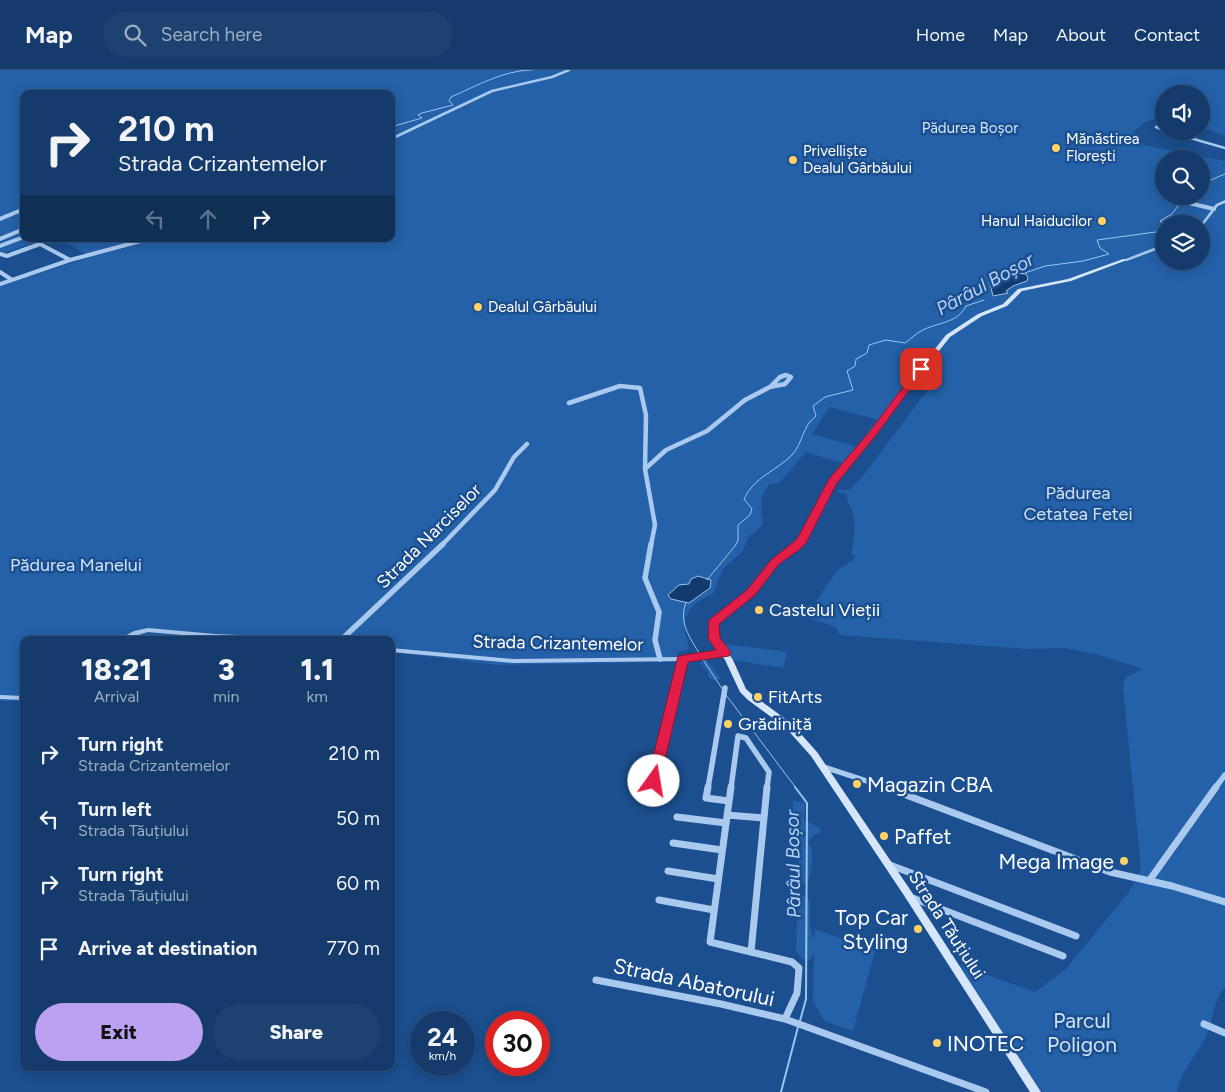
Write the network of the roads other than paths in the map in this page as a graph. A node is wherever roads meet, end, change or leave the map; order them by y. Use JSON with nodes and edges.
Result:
{"nodes":[{"id":1,"x":569,"y":70,"type":"edge"},
{"id":2,"x":395,"y":137,"type":"edge"},
{"id":3,"x":1197,"y":140,"type":"edge"},
{"id":4,"x":1225,"y":148,"type":"edge"},
{"id":5,"x":1225,"y":201,"type":"edge"},
{"id":6,"x":1197,"y":205,"type":"edge"},
{"id":7,"x":1214,"y":209,"type":"junction"},
{"id":8,"x":20,"y":211,"type":"edge"},
{"id":9,"x":1210,"y":215,"type":"edge"},
{"id":10,"x":0,"y":219,"type":"edge"},
{"id":11,"x":20,"y":231,"type":"edge"},
{"id":12,"x":20,"y":238,"type":"edge"},
{"id":13,"x":0,"y":239,"type":"edge"},
{"id":14,"x":137,"y":242,"type":"edge"},
{"id":15,"x":0,"y":246,"type":"edge"},
{"id":16,"x":1155,"y":248,"type":"edge"},
{"id":17,"x":3,"y":256,"type":"edge"},
{"id":18,"x":70,"y":260,"type":"junction"},
{"id":19,"x":1125,"y":260,"type":"joint"},
{"id":20,"x":0,"y":272,"type":"edge"},
{"id":21,"x":12,"y":280,"type":"junction"},
{"id":22,"x":0,"y":284,"type":"edge"},
{"id":23,"x":770,"y":388,"type":"dead end"},
{"id":24,"x":569,"y":403,"type":"dead end"},
{"id":25,"x":527,"y":444,"type":"dead end"},
{"id":26,"x":645,"y":469,"type":"junction"},
{"id":27,"x":130,"y":636,"type":"edge"},
{"id":28,"x":215,"y":636,"type":"edge"},
{"id":29,"x":345,"y":636,"type":"edge"},
{"id":30,"x":395,"y":650,"type":"edge"},
{"id":31,"x":723,"y":655,"type":"junction"},
{"id":32,"x":660,"y":658,"type":"junction"},
{"id":33,"x":683,"y":659,"type":"junction"},
{"id":34,"x":725,"y":688,"type":"dead end"},
{"id":35,"x":0,"y":697,"type":"edge"},
{"id":36,"x":20,"y":698,"type":"edge"},
{"id":37,"x":823,"y":767,"type":"junction"},
{"id":38,"x":1225,"y":775,"type":"edge"},
{"id":39,"x":654,"y":781,"type":"dead end"},
{"id":40,"x":729,"y":802,"type":"junction"},
{"id":41,"x":727,"y":815,"type":"junction"},
{"id":42,"x":678,"y":817,"type":"dead end"},
{"id":43,"x":764,"y":818,"type":"junction"},
{"id":44,"x":726,"y":823,"type":"junction"},
{"id":45,"x":673,"y":843,"type":"dead end"},
{"id":46,"x":722,"y":850,"type":"junction"},
{"id":47,"x":887,"y":864,"type":"junction"},
{"id":48,"x":668,"y":872,"type":"dead end"},
{"id":49,"x":718,"y":879,"type":"junction"},
{"id":50,"x":1148,"y":882,"type":"junction"},
{"id":51,"x":910,"y":897,"type":"junction"},
{"id":52,"x":659,"y":900,"type":"dead end"},
{"id":53,"x":1225,"y":902,"type":"edge"},
{"id":54,"x":714,"y":910,"type":"junction"},
{"id":55,"x":1076,"y":936,"type":"dead end"},
{"id":56,"x":751,"y":952,"type":"junction"},
{"id":57,"x":1063,"y":956,"type":"dead end"},
{"id":58,"x":596,"y":980,"type":"dead end"},
{"id":59,"x":789,"y":1021,"type":"junction"},
{"id":60,"x":1204,"y":1024,"type":"dead end"},
{"id":61,"x":1225,"y":1034,"type":"edge"},
{"id":62,"x":986,"y":1092,"type":"edge"},
{"id":63,"x":1036,"y":1092,"type":"edge"}],
"edges":[{"from":1,"to":2,"type":"street"},
{"from":3,"to":4,"type":"street"},
{"from":5,"to":7,"type":"street"},
{"from":6,"to":7,"type":"street"},
{"from":7,"to":9,"type":"street"},
{"from":8,"to":10,"type":"street"},
{"from":11,"to":13,"type":"street"},
{"from":12,"to":15,"type":"street"},
{"from":14,"to":18,"type":"street"},
{"from":16,"to":19,"type":"street","name":"Strada Tăuțiului"},
{"from":17,"to":18,"type":"street"},
{"from":18,"to":21,"type":"street"},
{"from":19,"to":31,"type":"main road","name":"Strada Tăuțiului"},
{"from":20,"to":21,"type":"street"},
{"from":21,"to":22,"type":"street"},
{"from":23,"to":26,"type":"street"},
{"from":24,"to":26,"type":"street"},
{"from":25,"to":29,"type":"street","name":"Strada Narciselor"},
{"from":26,"to":32,"type":"street"},
{"from":27,"to":28,"type":"street"},
{"from":30,"to":32,"type":"street","name":"Strada Crizantemelor"},
{"from":31,"to":33,"type":"street","name":"Strada Crizantemelor"},
{"from":31,"to":37,"type":"main road","name":"Strada Tăuțiului"},
{"from":32,"to":33,"type":"street","name":"Strada Crizantemelor"},
{"from":33,"to":39,"type":"street"},
{"from":34,"to":40,"type":"street"},
{"from":35,"to":36,"type":"street"},
{"from":37,"to":47,"type":"main road","name":"Strada Tăuțiului"},
{"from":37,"to":50,"type":"street"},
{"from":38,"to":50,"type":"street"},
{"from":40,"to":41,"type":"street","name":"Strada Abatorului"},
{"from":40,"to":43,"type":"street","name":"Strada Abatorului"},
{"from":41,"to":43,"type":"street"},
{"from":41,"to":44,"type":"street","name":"Strada Abatorului"},
{"from":42,"to":44,"type":"street"},
{"from":43,"to":56,"type":"street","name":"Strada Abatorului"},
{"from":44,"to":46,"type":"street","name":"Strada Abatorului"},
{"from":45,"to":46,"type":"street"},
{"from":46,"to":49,"type":"street","name":"Strada Abatorului"},
{"from":47,"to":51,"type":"main road","name":"Strada Tăuțiului"},
{"from":47,"to":55,"type":"street"},
{"from":48,"to":49,"type":"street"},
{"from":49,"to":54,"type":"street","name":"Strada Abatorului"},
{"from":50,"to":53,"type":"street"},
{"from":51,"to":57,"type":"street"},
{"from":51,"to":63,"type":"main road","name":"Strada Tăuțiului"},
{"from":52,"to":54,"type":"street"},
{"from":54,"to":56,"type":"street","name":"Strada Abatorului"},
{"from":56,"to":59,"type":"street","name":"Strada Abatorului"},
{"from":58,"to":59,"type":"street","name":"Strada Abatorului"},
{"from":59,"to":62,"type":"street","name":"Strada Abatorului"},
{"from":60,"to":61,"type":"street"}]}
